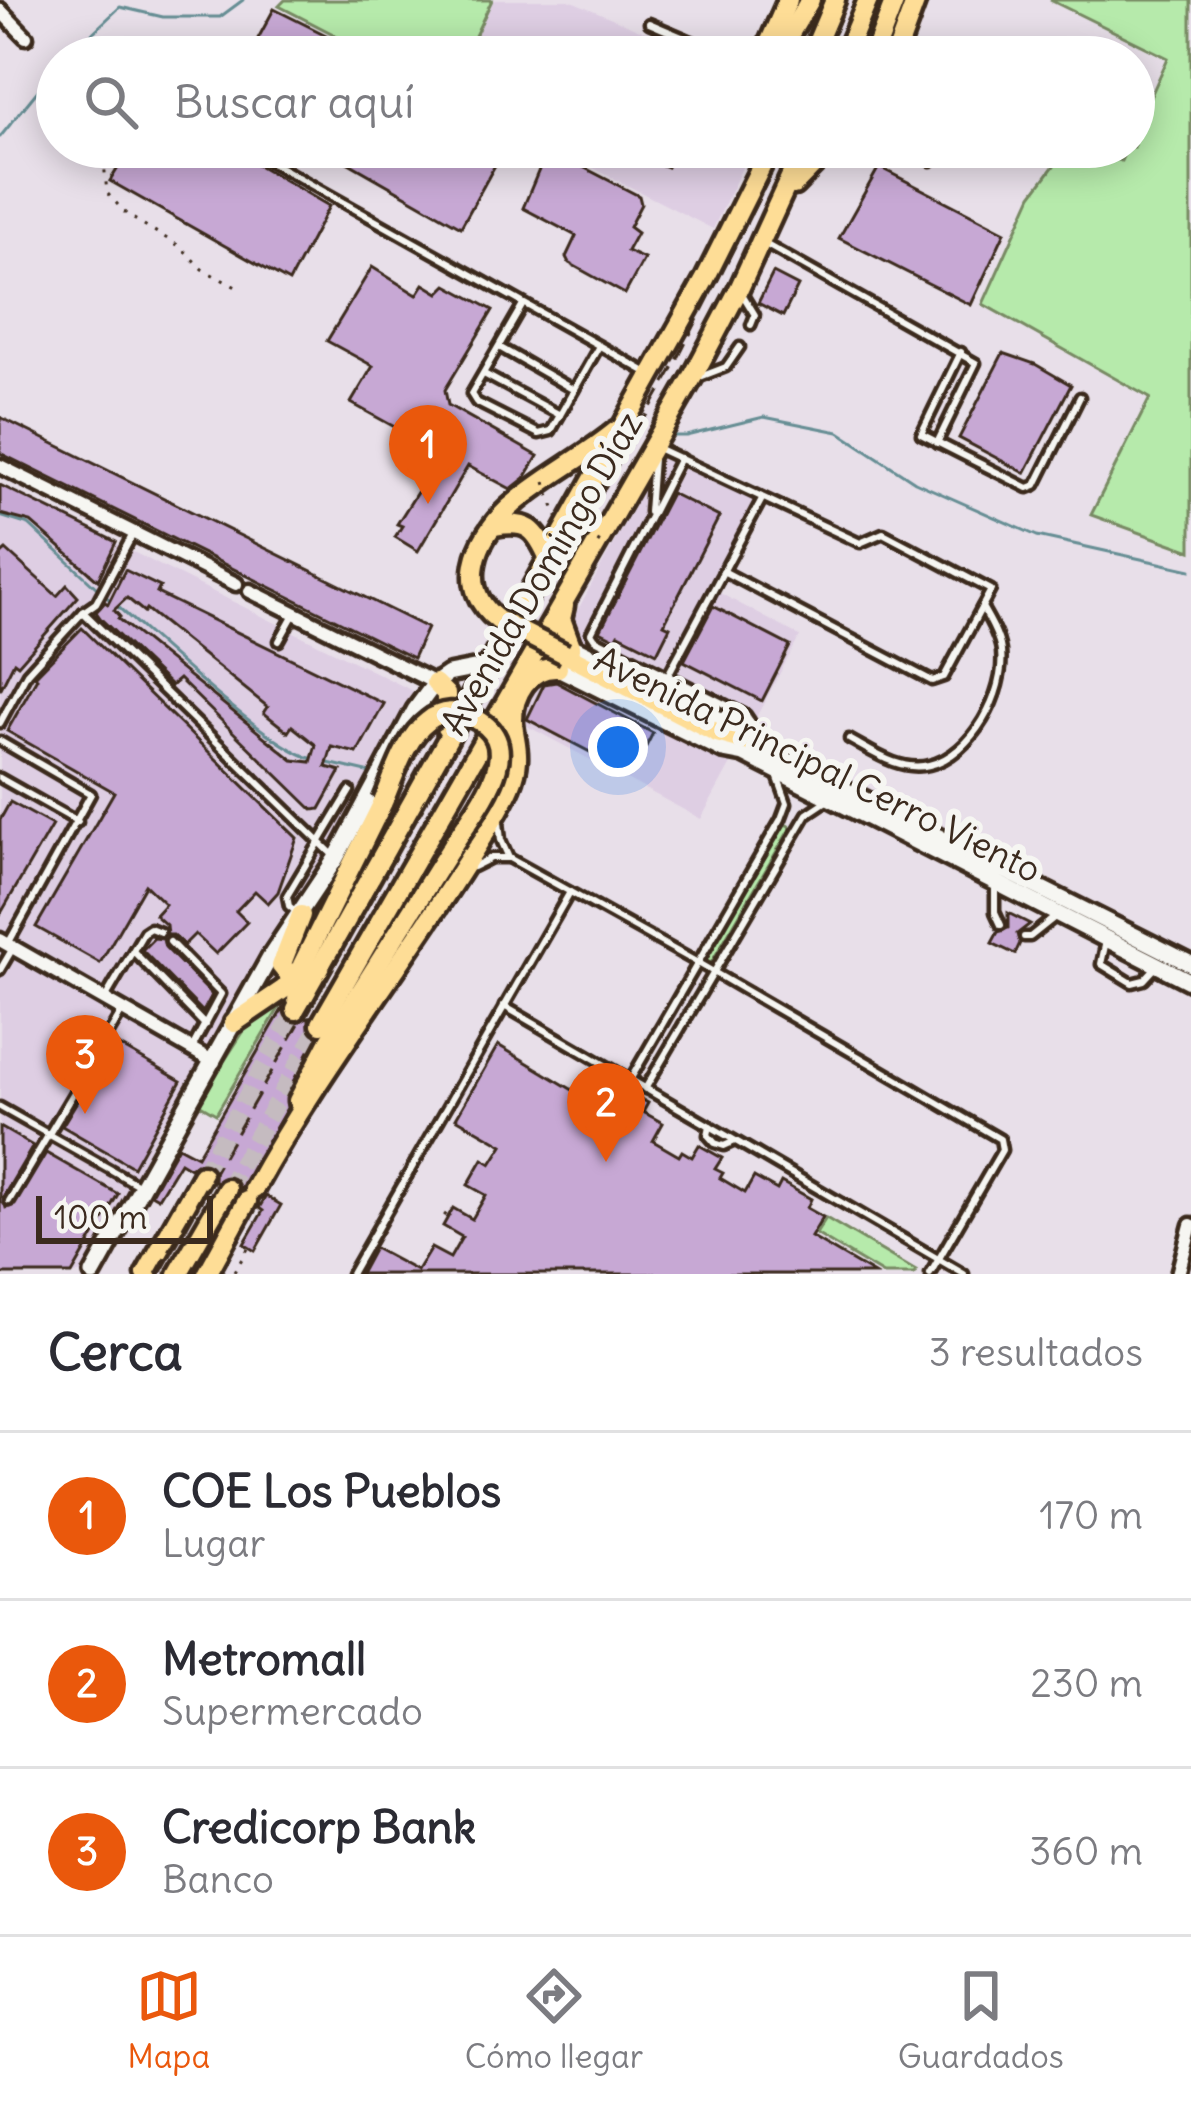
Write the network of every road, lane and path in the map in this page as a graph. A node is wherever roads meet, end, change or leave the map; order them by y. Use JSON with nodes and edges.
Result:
{"nodes":[{"id":1,"x":835,"y":0,"type":"edge"},
{"id":2,"x":868,"y":0,"type":"edge"},
{"id":3,"x":895,"y":0,"type":"edge"},
{"id":4,"x":916,"y":0,"type":"edge"},
{"id":5,"x":800,"y":5,"type":"edge"},
{"id":6,"x":0,"y":10,"type":"edge"},
{"id":7,"x":650,"y":23,"type":"dead end"},
{"id":8,"x":680,"y":36,"type":"edge"},
{"id":9,"x":778,"y":36,"type":"edge"},
{"id":10,"x":786,"y":36,"type":"edge"},
{"id":11,"x":820,"y":36,"type":"edge"},
{"id":12,"x":853,"y":36,"type":"edge"},
{"id":13,"x":881,"y":36,"type":"edge"},
{"id":14,"x":903,"y":36,"type":"edge"},
{"id":15,"x":26,"y":37,"type":"dead end"},
{"id":16,"x":105,"y":168,"type":"edge"},
{"id":17,"x":281,"y":168,"type":"edge"},
{"id":18,"x":754,"y":168,"type":"edge"},
{"id":19,"x":761,"y":168,"type":"edge"},
{"id":20,"x":795,"y":168,"type":"edge"},
{"id":21,"x":813,"y":168,"type":"edge"},
{"id":22,"x":748,"y":195,"type":"junction"},
{"id":23,"x":778,"y":208,"type":"junction"},
{"id":24,"x":761,"y":242,"type":"junction"},
{"id":25,"x":238,"y":288,"type":"dead end"},
{"id":26,"x":739,"y":289,"type":"junction"},
{"id":27,"x":522,"y":305,"type":"junction"},
{"id":28,"x":751,"y":326,"type":"dead end"},
{"id":29,"x":599,"y":346,"type":"junction"},
{"id":30,"x":498,"y":347,"type":"junction"},
{"id":31,"x":740,"y":347,"type":"dead end"},
{"id":32,"x":961,"y":352,"type":"junction"},
{"id":33,"x":483,"y":374,"type":"junction"},
{"id":34,"x":652,"y":375,"type":"junction"},
{"id":35,"x":691,"y":380,"type":"junction"},
{"id":36,"x":574,"y":390,"type":"junction"},
{"id":37,"x":1080,"y":397,"type":"dead end"},
{"id":38,"x":560,"y":415,"type":"junction"},
{"id":39,"x":624,"y":424,"type":"junction"},
{"id":40,"x":938,"y":443,"type":"junction"},
{"id":41,"x":652,"y":446,"type":"junction"},
{"id":42,"x":680,"y":458,"type":"junction"},
{"id":43,"x":0,"y":466,"type":"edge"},
{"id":44,"x":545,"y":482,"type":"dead end"},
{"id":45,"x":763,"y":497,"type":"junction"},
{"id":46,"x":647,"y":521,"type":"junction"},
{"id":47,"x":495,"y":526,"type":"junction"},
{"id":48,"x":134,"y":532,"type":"junction"},
{"id":49,"x":609,"y":548,"type":"dead end"},
{"id":50,"x":549,"y":559,"type":"junction"},
{"id":51,"x":723,"y":571,"type":"junction"},
{"id":52,"x":236,"y":584,"type":"dead end"},
{"id":53,"x":250,"y":591,"type":"dead end"},
{"id":54,"x":567,"y":595,"type":"junction"},
{"id":55,"x":982,"y":607,"type":"junction"},
{"id":56,"x":82,"y":612,"type":"junction"},
{"id":57,"x":294,"y":614,"type":"junction"},
{"id":58,"x":561,"y":619,"type":"junction"},
{"id":59,"x":279,"y":641,"type":"dead end"},
{"id":60,"x":565,"y":656,"type":"junction"},
{"id":61,"x":489,"y":666,"type":"junction"},
{"id":62,"x":530,"y":675,"type":"junction"},
{"id":63,"x":435,"y":683,"type":"junction"},
{"id":64,"x":663,"y":683,"type":"junction"},
{"id":65,"x":0,"y":723,"type":"edge"},
{"id":66,"x":849,"y":739,"type":"dead end"},
{"id":67,"x":0,"y":741,"type":"edge"},
{"id":68,"x":745,"y":744,"type":"junction"},
{"id":69,"x":435,"y":766,"type":"junction"},
{"id":70,"x":772,"y":770,"type":"junction"},
{"id":71,"x":2,"y":782,"type":"edge"},
{"id":72,"x":350,"y":791,"type":"dead end"},
{"id":73,"x":832,"y":800,"type":"junction"},
{"id":74,"x":502,"y":805,"type":"junction"},
{"id":75,"x":78,"y":822,"type":"junction"},
{"id":76,"x":319,"y":841,"type":"junction"},
{"id":77,"x":336,"y":858,"type":"junction"},
{"id":78,"x":509,"y":858,"type":"junction"},
{"id":79,"x":995,"y":884,"type":"junction"},
{"id":80,"x":453,"y":886,"type":"junction"},
{"id":81,"x":570,"y":890,"type":"junction"},
{"id":82,"x":357,"y":903,"type":"junction"},
{"id":83,"x":301,"y":915,"type":"junction"},
{"id":84,"x":1057,"y":916,"type":"junction"},
{"id":85,"x":1001,"y":925,"type":"dead end"},
{"id":86,"x":160,"y":932,"type":"dead end"},
{"id":87,"x":1024,"y":937,"type":"dead end"},
{"id":88,"x":1106,"y":941,"type":"junction"},
{"id":89,"x":170,"y":942,"type":"dead end"},
{"id":90,"x":7,"y":944,"type":"edge"},
{"id":91,"x":133,"y":951,"type":"junction"},
{"id":92,"x":303,"y":963,"type":"junction"},
{"id":93,"x":698,"y":963,"type":"junction"},
{"id":94,"x":1191,"y":964,"type":"edge"},
{"id":95,"x":1156,"y":966,"type":"junction"},
{"id":96,"x":0,"y":970,"type":"edge"},
{"id":97,"x":714,"y":972,"type":"junction"},
{"id":98,"x":1191,"y":982,"type":"edge"},
{"id":99,"x":104,"y":1000,"type":"junction"},
{"id":100,"x":504,"y":1006,"type":"junction"},
{"id":101,"x":123,"y":1010,"type":"junction"},
{"id":102,"x":234,"y":1023,"type":"junction"},
{"id":103,"x":321,"y":1024,"type":"tunnel mouth"},
{"id":104,"x":205,"y":1025,"type":"junction"},
{"id":105,"x":192,"y":1049,"type":"junction"},
{"id":106,"x":214,"y":1062,"type":"junction"},
{"id":107,"x":630,"y":1079,"type":"junction"},
{"id":108,"x":645,"y":1089,"type":"junction"},
{"id":109,"x":0,"y":1107,"type":"edge"},
{"id":110,"x":288,"y":1135,"type":"junction"},
{"id":111,"x":50,"y":1136,"type":"junction"},
{"id":112,"x":202,"y":1175,"type":"tunnel mouth"},
{"id":113,"x":142,"y":1188,"type":"junction"},
{"id":114,"x":244,"y":1193,"type":"junction"},
{"id":115,"x":9,"y":1201,"type":"dead end"},
{"id":116,"x":1191,"y":1225,"type":"edge"},
{"id":117,"x":249,"y":1247,"type":"dead end"},
{"id":118,"x":939,"y":1260,"type":"junction"},
{"id":119,"x":186,"y":1263,"type":"edge"},
{"id":120,"x":234,"y":1272,"type":"edge"},
{"id":121,"x":93,"y":1274,"type":"edge"},
{"id":122,"x":146,"y":1274,"type":"edge"},
{"id":123,"x":207,"y":1274,"type":"edge"},
{"id":124,"x":351,"y":1274,"type":"edge"},
{"id":125,"x":930,"y":1274,"type":"edge"},
{"id":126,"x":964,"y":1274,"type":"edge"},
{"id":127,"x":1178,"y":1274,"type":"edge"}],
"edges":[{"from":1,"to":11,"type":"main road"},
{"from":2,"to":12,"type":"main road"},
{"from":3,"to":13,"type":"main road"},
{"from":4,"to":14,"type":"main road"},
{"from":5,"to":9,"type":"main road"},
{"from":5,"to":10,"type":"main road"},
{"from":6,"to":15,"type":"street"},
{"from":7,"to":8,"type":"lane"},
{"from":16,"to":25,"type":"path"},
{"from":17,"to":27,"type":"lane"},
{"from":18,"to":22,"type":"main road"},
{"from":19,"to":22,"type":"main road","name":"Avenida Domingo Díaz"},
{"from":20,"to":23,"type":"main road","name":"Avenida Domingo Díaz"},
{"from":21,"to":23,"type":"main road"},
{"from":22,"to":34,"type":"main road","name":"Avenida Domingo Díaz"},
{"from":23,"to":24,"type":"main road","name":"Avenida Domingo Díaz"},
{"from":24,"to":26,"type":"main road","name":"Avenida Domingo Díaz"},
{"from":24,"to":32,"type":"lane"},
{"from":26,"to":28,"type":"lane"},
{"from":26,"to":35,"type":"main road","name":"Avenida Domingo Díaz"},
{"from":27,"to":29,"type":"lane"},
{"from":27,"to":30,"type":"lane"},
{"from":29,"to":34,"type":"lane"},
{"from":29,"to":36,"type":"lane"},
{"from":30,"to":33,"type":"lane"},
{"from":30,"to":36,"type":"lane"},
{"from":31,"to":35,"type":"lane"},
{"from":32,"to":40,"type":"lane"},
{"from":32,"to":40,"type":"lane"},
{"from":33,"to":38,"type":"lane"},
{"from":33,"to":38,"type":"lane"},
{"from":34,"to":39,"type":"main road","name":"Avenida Domingo Díaz"},
{"from":35,"to":41,"type":"main road","name":"Avenida Domingo Díaz"},
{"from":36,"to":38,"type":"lane"},
{"from":37,"to":40,"type":"lane"},
{"from":39,"to":47,"type":"main road"},
{"from":39,"to":50,"type":"main road","name":"Avenida Domingo Díaz"},
{"from":41,"to":42,"type":"lane"},
{"from":41,"to":46,"type":"lane"},
{"from":41,"to":54,"type":"main road","name":"Avenida Domingo Díaz"},
{"from":42,"to":45,"type":"lane"},
{"from":42,"to":46,"type":"lane"},
{"from":43,"to":48,"type":"street"},
{"from":44,"to":49,"type":"path","bridge":true},
{"from":45,"to":51,"type":"lane"},
{"from":45,"to":55,"type":"lane"},
{"from":46,"to":64,"type":"lane"},
{"from":47,"to":50,"type":"main road"},
{"from":47,"to":60,"type":"main road","bridge":true},
{"from":48,"to":52,"type":"street"},
{"from":48,"to":56,"type":"lane"},
{"from":50,"to":61,"type":"main road","name":"Avenida Domingo Díaz"},
{"from":51,"to":55,"type":"lane"},
{"from":51,"to":64,"type":"lane"},
{"from":53,"to":57,"type":"street"},
{"from":54,"to":58,"type":"main road"},
{"from":54,"to":103,"type":"main road","name":"Avenida Domingo Díaz"},
{"from":55,"to":66,"type":"lane"},
{"from":56,"to":65,"type":"lane"},
{"from":56,"to":76,"type":"lane"},
{"from":57,"to":59,"type":"lane"},
{"from":57,"to":63,"type":"street"},
{"from":58,"to":60,"type":"main road"},
{"from":58,"to":62,"type":"main road"},
{"from":60,"to":62,"type":"main road"},
{"from":60,"to":64,"type":"street","name":"Avenida Principal Cerro Viento"},
{"from":60,"to":68,"type":"main road"},
{"from":60,"to":68,"type":"street","name":"Avenida Principal Cerro Viento"},
{"from":61,"to":63,"type":"street"},
{"from":61,"to":69,"type":"main road","name":"Avenida Domingo Díaz"},
{"from":62,"to":74,"type":"main road"},
{"from":63,"to":69,"type":"main road"},
{"from":63,"to":77,"type":"street"},
{"from":64,"to":68,"type":"street","name":"Avenida Principal Cerro Viento"},
{"from":67,"to":75,"type":"lane"},
{"from":68,"to":70,"type":"street","name":"Avenida Principal Cerro Viento"},
{"from":68,"to":94,"type":"street","name":"Avenida Principal Cerro Viento"},
{"from":69,"to":82,"type":"main road","name":"Avenida Domingo Díaz"},
{"from":70,"to":73,"type":"street","name":"Avenida Principal Cerro Viento"},
{"from":70,"to":93,"type":"lane"},
{"from":71,"to":75,"type":"lane"},
{"from":72,"to":76,"type":"lane"},
{"from":73,"to":79,"type":"street","name":"Avenida Principal Cerro Viento"},
{"from":73,"to":97,"type":"lane"},
{"from":74,"to":78,"type":"lane"},
{"from":74,"to":80,"type":"main road"},
{"from":75,"to":90,"type":"lane"},
{"from":76,"to":77,"type":"lane"},
{"from":76,"to":83,"type":"lane"},
{"from":77,"to":83,"type":"street"},
{"from":78,"to":80,"type":"lane"},
{"from":78,"to":81,"type":"lane"},
{"from":79,"to":84,"type":"street","name":"Avenida Principal Cerro Viento"},
{"from":79,"to":85,"type":"lane"},
{"from":80,"to":110,"type":"main road"},
{"from":81,"to":93,"type":"lane"},
{"from":81,"to":100,"type":"lane"},
{"from":82,"to":92,"type":"main road"},
{"from":82,"to":92,"type":"main road","name":"Avenida Domingo Díaz"},
{"from":83,"to":92,"type":"main road"},
{"from":83,"to":102,"type":"street"},
{"from":84,"to":87,"type":"lane"},
{"from":84,"to":88,"type":"street","name":"Avenida Principal Cerro Viento"},
{"from":86,"to":91,"type":"lane"},
{"from":88,"to":95,"type":"street","name":"Avenida Principal Cerro Viento"},
{"from":88,"to":95,"type":"lane"},
{"from":89,"to":104,"type":"lane"},
{"from":90,"to":96,"type":"lane"},
{"from":90,"to":99,"type":"street"},
{"from":91,"to":99,"type":"lane"},
{"from":91,"to":104,"type":"lane"},
{"from":92,"to":102,"type":"main road"},
{"from":92,"to":110,"type":"main road","bridge":true},
{"from":93,"to":97,"type":"lane"},
{"from":93,"to":107,"type":"lane"},
{"from":95,"to":98,"type":"street","name":"Avenida Principal Cerro Viento"},
{"from":97,"to":108,"type":"lane"},
{"from":97,"to":118,"type":"lane"},
{"from":99,"to":101,"type":"street"},
{"from":100,"to":107,"type":"lane"},
{"from":100,"to":124,"type":"lane"},
{"from":101,"to":105,"type":"street"},
{"from":101,"to":111,"type":"lane"},
{"from":102,"to":106,"type":"street"},
{"from":104,"to":105,"type":"lane"},
{"from":105,"to":106,"type":"street"},
{"from":106,"to":113,"type":"street"},
{"from":107,"to":108,"type":"lane"},
{"from":108,"to":118,"type":"lane"},
{"from":109,"to":111,"type":"lane"},
{"from":110,"to":114,"type":"main road"},
{"from":111,"to":113,"type":"lane"},
{"from":111,"to":115,"type":"lane"},
{"from":112,"to":122,"type":"main road"},
{"from":113,"to":121,"type":"street"},
{"from":114,"to":119,"type":"main road"},
{"from":114,"to":123,"type":"main road"},
{"from":116,"to":127,"type":"street"},
{"from":117,"to":120,"type":"path"},
{"from":118,"to":125,"type":"lane"},
{"from":118,"to":126,"type":"lane"}]}
